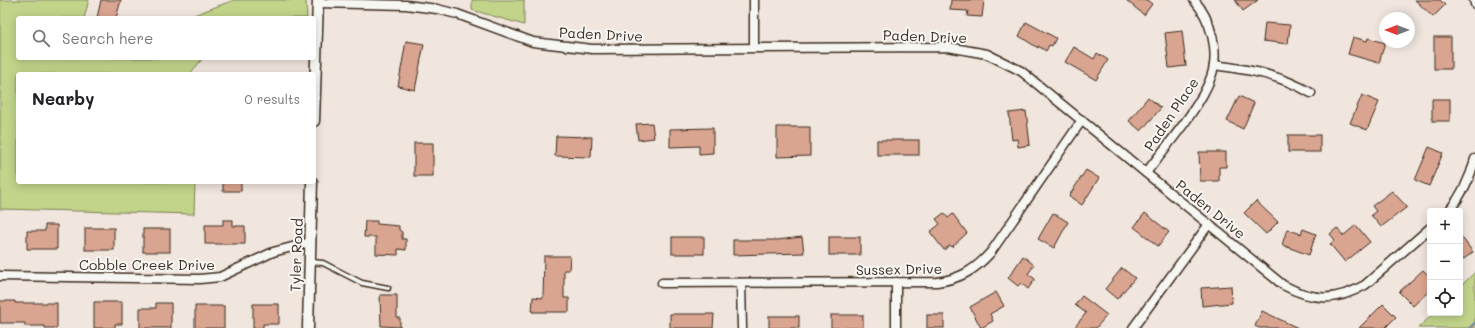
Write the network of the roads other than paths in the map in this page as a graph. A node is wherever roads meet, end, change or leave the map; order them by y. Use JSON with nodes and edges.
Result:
{"nodes":[{"id":1,"x":754,"y":0,"type":"edge"},
{"id":2,"x":1194,"y":0,"type":"edge"},
{"id":3,"x":1474,"y":0,"type":"edge"},
{"id":4,"x":318,"y":2,"type":"edge"},
{"id":5,"x":1475,"y":4,"type":"edge"},
{"id":6,"x":754,"y":47,"type":"junction"},
{"id":7,"x":1214,"y":65,"type":"junction"},
{"id":8,"x":316,"y":72,"type":"edge"},
{"id":9,"x":1311,"y":93,"type":"dead end"},
{"id":10,"x":1082,"y":120,"type":"junction"},
{"id":11,"x":1475,"y":159,"type":"edge"},
{"id":12,"x":1146,"y":173,"type":"junction"},
{"id":13,"x":312,"y":184,"type":"edge"},
{"id":14,"x":1452,"y":208,"type":"edge"},
{"id":15,"x":1209,"y":224,"type":"junction"},
{"id":16,"x":1427,"y":231,"type":"edge"},
{"id":17,"x":311,"y":242,"type":"junction"},
{"id":18,"x":310,"y":262,"type":"junction"},
{"id":19,"x":0,"y":276,"type":"edge"},
{"id":20,"x":896,"y":282,"type":"junction"},
{"id":21,"x":662,"y":283,"type":"dead end"},
{"id":22,"x":741,"y":283,"type":"junction"},
{"id":23,"x":388,"y":288,"type":"dead end"},
{"id":24,"x":308,"y":328,"type":"edge"},
{"id":25,"x":742,"y":328,"type":"edge"},
{"id":26,"x":896,"y":328,"type":"edge"},
{"id":27,"x":1133,"y":328,"type":"edge"}],
"edges":[{"from":1,"to":6,"type":"street"},
{"from":2,"to":7,"type":"street","name":"Paden Place"},
{"from":3,"to":5,"type":"street"},
{"from":4,"to":6,"type":"street","name":"Paden Drive"},
{"from":4,"to":8,"type":"street"},
{"from":6,"to":10,"type":"street","name":"Paden Drive"},
{"from":7,"to":9,"type":"street"},
{"from":7,"to":12,"type":"street","name":"Paden Place"},
{"from":10,"to":12,"type":"street","name":"Paden Drive"},
{"from":10,"to":20,"type":"street","name":"Sussex Drive"},
{"from":11,"to":14,"type":"street"},
{"from":12,"to":15,"type":"street","name":"Paden Drive"},
{"from":13,"to":17,"type":"street","name":"Tyler Road"},
{"from":15,"to":16,"type":"street","name":"Paden Drive"},
{"from":15,"to":27,"type":"street"},
{"from":17,"to":18,"type":"street","name":"Tyler Road"},
{"from":17,"to":19,"type":"street","name":"Cobble Creek Drive"},
{"from":18,"to":23,"type":"lane"},
{"from":18,"to":24,"type":"street","name":"Tyler Road"},
{"from":20,"to":22,"type":"street","name":"Sussex Drive"},
{"from":20,"to":26,"type":"street"},
{"from":21,"to":22,"type":"street","name":"Sussex Drive"},
{"from":22,"to":25,"type":"street"}]}
